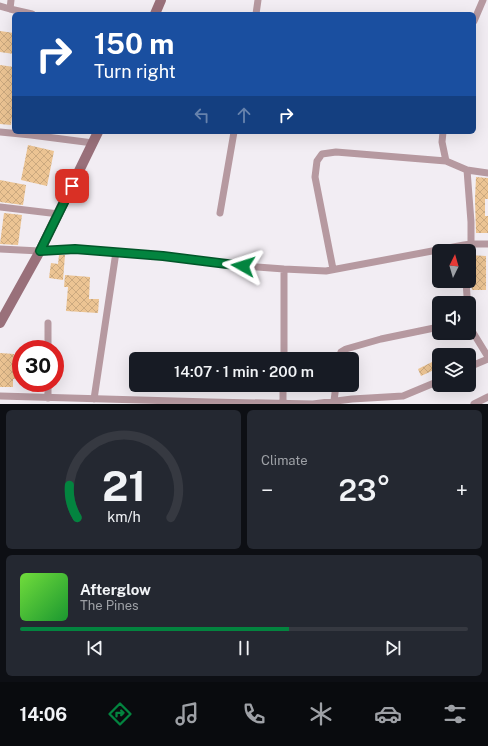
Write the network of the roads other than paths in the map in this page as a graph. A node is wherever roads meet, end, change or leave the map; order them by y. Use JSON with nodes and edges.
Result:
{"nodes":[{"id":1,"x":11,"y":0,"type":"edge"},
{"id":2,"x":161,"y":0,"type":"edge"},
{"id":3,"x":258,"y":0,"type":"edge"},
{"id":4,"x":483,"y":0,"type":"edge"},
{"id":5,"x":0,"y":6,"type":"edge"},
{"id":6,"x":10,"y":9,"type":"junction"},
{"id":7,"x":23,"y":12,"type":"edge"},
{"id":8,"x":156,"y":12,"type":"edge"},
{"id":9,"x":256,"y":12,"type":"edge"},
{"id":10,"x":476,"y":16,"type":"edge"},
{"id":11,"x":0,"y":132,"type":"edge"},
{"id":12,"x":12,"y":132,"type":"edge"},
{"id":13,"x":37,"y":134,"type":"edge"},
{"id":14,"x":97,"y":134,"type":"edge"},
{"id":15,"x":234,"y":134,"type":"edge"},
{"id":16,"x":444,"y":134,"type":"edge"},
{"id":17,"x":93,"y":143,"type":"junction"},
{"id":18,"x":446,"y":161,"type":"junction"},
{"id":19,"x":467,"y":170,"type":"junction"},
{"id":20,"x":488,"y":173,"type":"edge"},
{"id":21,"x":0,"y":206,"type":"edge"},
{"id":22,"x":220,"y":213,"type":"dead end"},
{"id":23,"x":59,"y":214,"type":"junction"},
{"id":24,"x":467,"y":244,"type":"edge"},
{"id":25,"x":488,"y":244,"type":"edge"},
{"id":26,"x":476,"y":246,"type":"edge"},
{"id":27,"x":0,"y":249,"type":"edge"},
{"id":28,"x":40,"y":251,"type":"junction"},
{"id":29,"x":116,"y":252,"type":"junction"},
{"id":30,"x":432,"y":253,"type":"edge"},
{"id":31,"x":284,"y":269,"type":"junction"},
{"id":32,"x":333,"y":269,"type":"junction"},
{"id":33,"x":466,"y":288,"type":"edge"},
{"id":34,"x":467,"y":296,"type":"dead end"},
{"id":35,"x":0,"y":323,"type":"edge"},
{"id":36,"x":48,"y":323,"type":"dead end"},
{"id":37,"x":432,"y":329,"type":"edge"},
{"id":38,"x":476,"y":338,"type":"edge"},
{"id":39,"x":48,"y":340,"type":"edge"},
{"id":40,"x":284,"y":352,"type":"edge"},
{"id":41,"x":341,"y":352,"type":"edge"},
{"id":42,"x":488,"y":358,"type":"edge"},
{"id":43,"x":476,"y":364,"type":"edge"},
{"id":44,"x":432,"y":384,"type":"edge"},
{"id":45,"x":48,"y":392,"type":"edge"},
{"id":46,"x":283,"y":392,"type":"edge"},
{"id":47,"x":335,"y":392,"type":"edge"},
{"id":48,"x":0,"y":396,"type":"edge"},
{"id":49,"x":403,"y":396,"type":"junction"},
{"id":50,"x":488,"y":397,"type":"edge"},
{"id":51,"x":48,"y":398,"type":"junction"},
{"id":52,"x":94,"y":399,"type":"junction"},
{"id":53,"x":334,"y":401,"type":"junction"},
{"id":54,"x":351,"y":402,"type":"edge"},
{"id":55,"x":283,"y":403,"type":"edge"},
{"id":56,"x":403,"y":404,"type":"edge"},
{"id":57,"x":474,"y":404,"type":"edge"}],
"edges":[{"from":1,"to":6,"type":"street"},
{"from":2,"to":8,"type":"street"},
{"from":3,"to":9,"type":"street"},
{"from":4,"to":10,"type":"street"},
{"from":5,"to":6,"type":"street"},
{"from":6,"to":7,"type":"street"},
{"from":11,"to":12,"type":"street"},
{"from":13,"to":17,"type":"street"},
{"from":14,"to":17,"type":"street"},
{"from":15,"to":22,"type":"street"},
{"from":16,"to":18,"type":"street"},
{"from":17,"to":23,"type":"street"},
{"from":18,"to":19,"type":"street"},
{"from":18,"to":32,"type":"street"},
{"from":19,"to":20,"type":"street"},
{"from":19,"to":24,"type":"street"},
{"from":21,"to":23,"type":"street"},
{"from":23,"to":28,"type":"street"},
{"from":25,"to":26,"type":"street"},
{"from":27,"to":28,"type":"street"},
{"from":28,"to":29,"type":"street"},
{"from":28,"to":35,"type":"street"},
{"from":29,"to":31,"type":"street"},
{"from":29,"to":52,"type":"street"},
{"from":30,"to":32,"type":"street"},
{"from":31,"to":32,"type":"street"},
{"from":31,"to":40,"type":"street"},
{"from":33,"to":34,"type":"street"},
{"from":36,"to":39,"type":"street"},
{"from":37,"to":41,"type":"street"},
{"from":38,"to":42,"type":"street"},
{"from":42,"to":43,"type":"street"},
{"from":44,"to":49,"type":"street"},
{"from":45,"to":51,"type":"street"},
{"from":46,"to":55,"type":"street"},
{"from":47,"to":53,"type":"street"},
{"from":48,"to":51,"type":"street"},
{"from":49,"to":54,"type":"street"},
{"from":49,"to":56,"type":"street"},
{"from":50,"to":57,"type":"street"},
{"from":51,"to":52,"type":"street"},
{"from":52,"to":55,"type":"street"},
{"from":53,"to":54,"type":"street"},
{"from":53,"to":55,"type":"street"}]}
